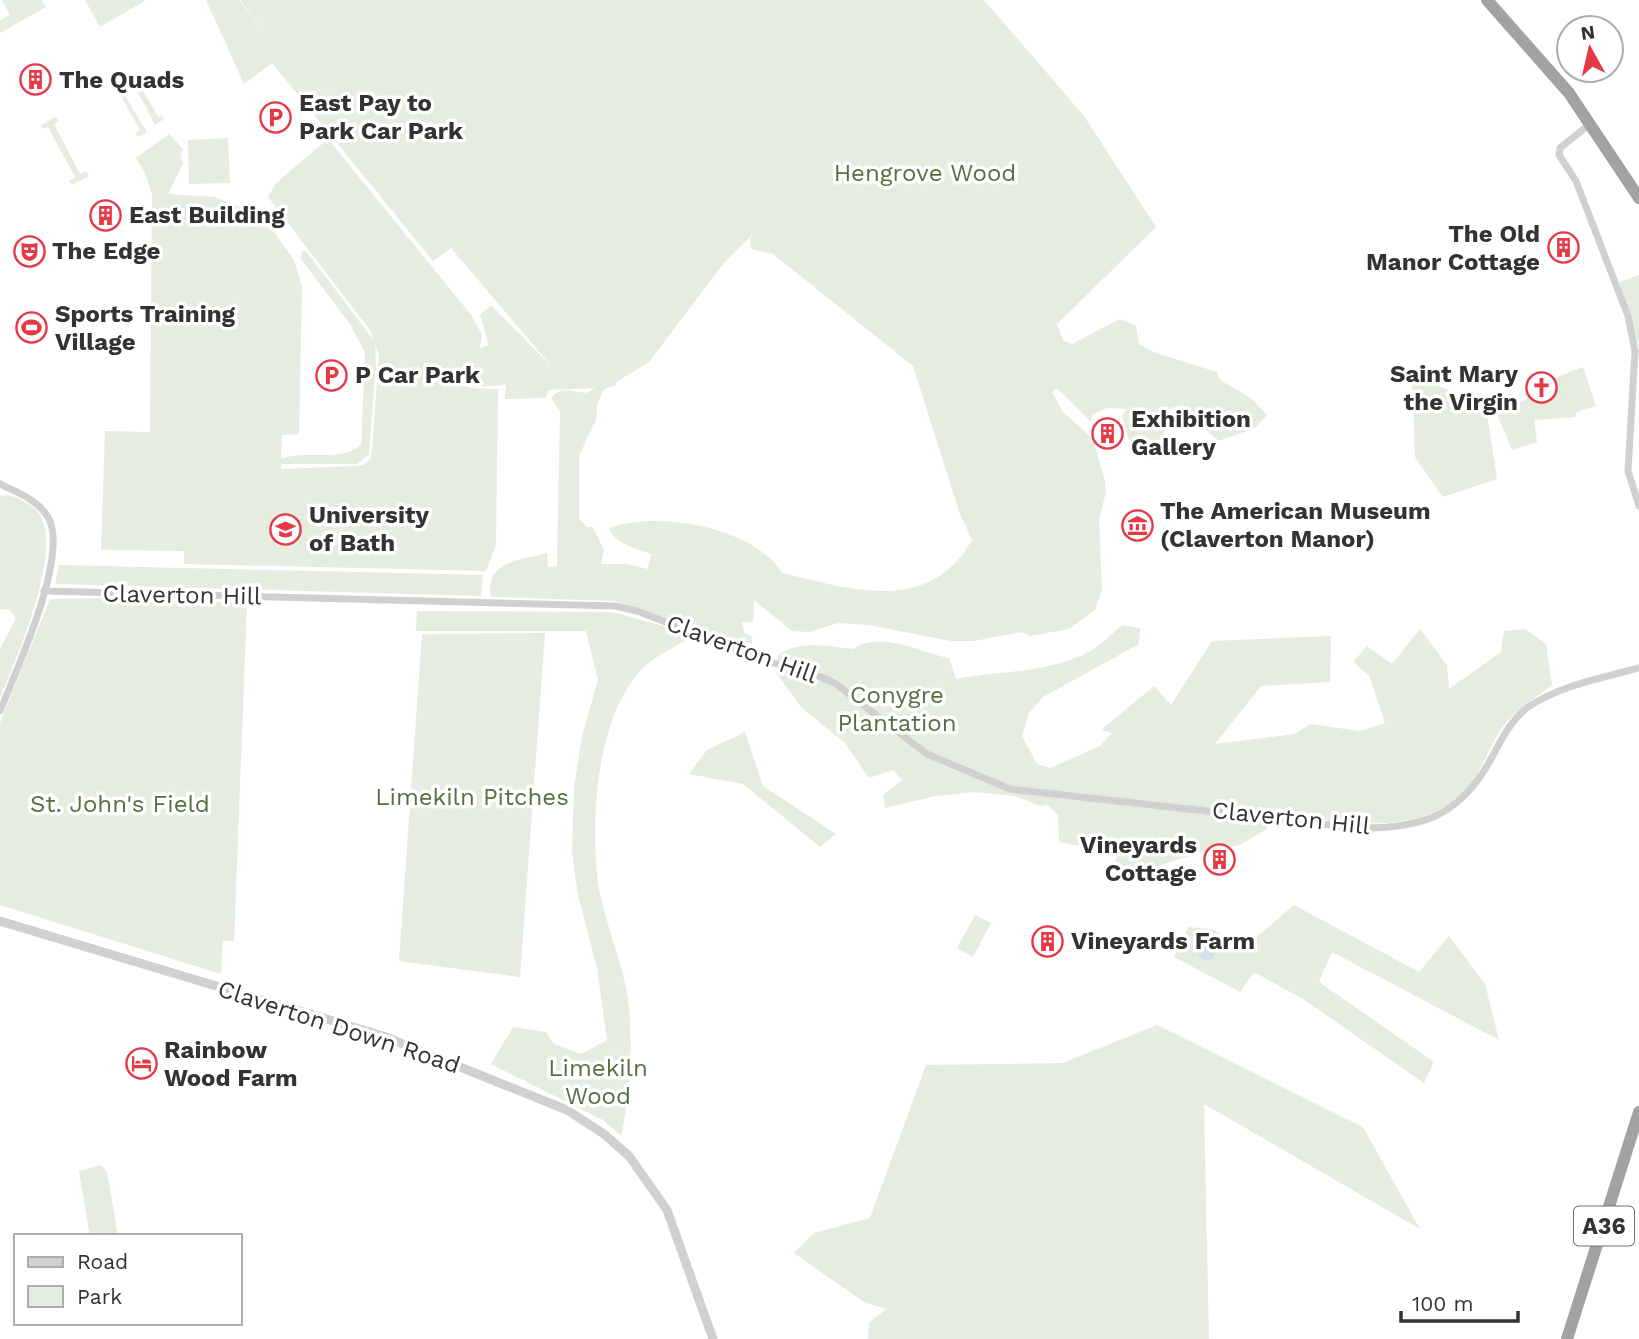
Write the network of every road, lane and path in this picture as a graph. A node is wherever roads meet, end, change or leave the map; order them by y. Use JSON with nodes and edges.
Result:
{"nodes":[{"id":1,"x":1487,"y":0,"type":"edge"},
{"id":2,"x":1591,"y":124,"type":"junction"},
{"id":3,"x":1639,"y":198,"type":"edge"},
{"id":4,"x":0,"y":484,"type":"edge"},
{"id":5,"x":1639,"y":506,"type":"edge"},
{"id":6,"x":44,"y":591,"type":"junction"},
{"id":7,"x":1639,"y":668,"type":"edge"},
{"id":8,"x":0,"y":711,"type":"edge"},
{"id":9,"x":0,"y":921,"type":"edge"},
{"id":10,"x":1639,"y":1112,"type":"edge"},
{"id":11,"x":713,"y":1339,"type":"edge"},
{"id":12,"x":1567,"y":1339,"type":"edge"}],
"edges":[{"from":1,"to":2,"type":"highway"},
{"from":2,"to":3,"type":"highway"},
{"from":2,"to":5,"type":"street"},
{"from":4,"to":6,"type":"street"},
{"from":6,"to":7,"type":"street","name":"Claverton Hill"},
{"from":6,"to":8,"type":"street"},
{"from":9,"to":11,"type":"street","name":"Claverton Down Road"},
{"from":10,"to":12,"type":"highway","number":"A36"}]}
